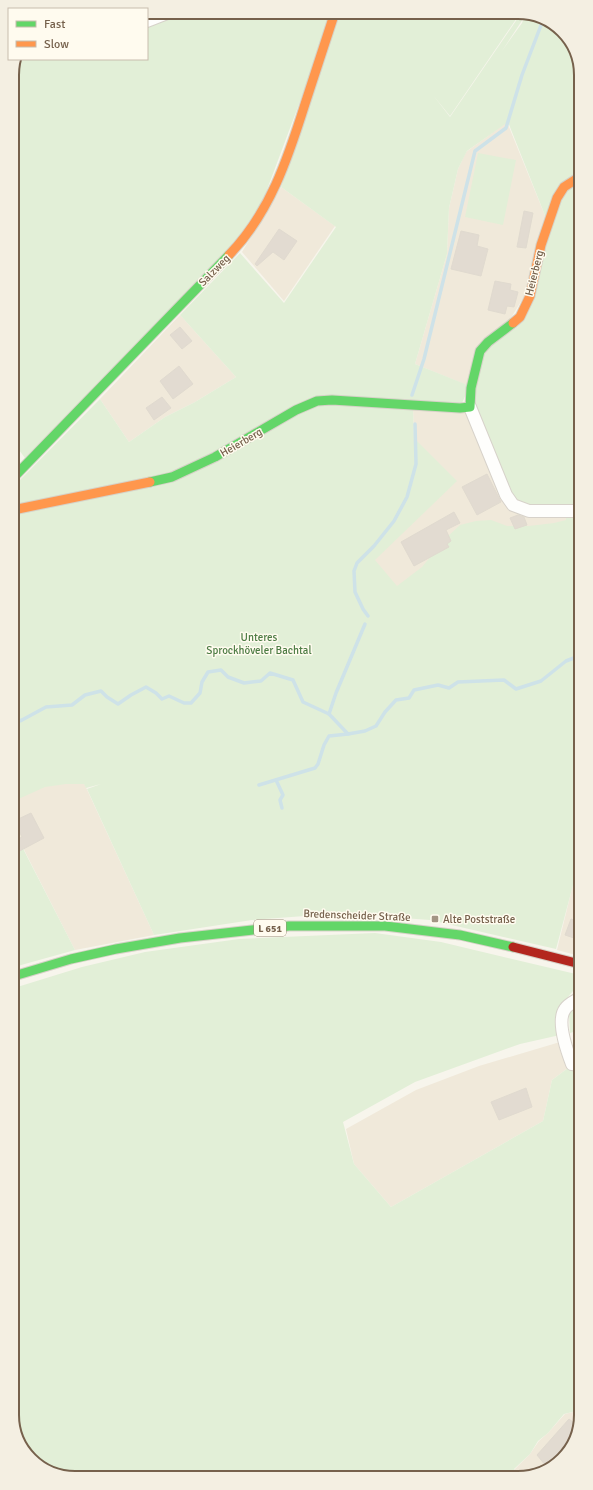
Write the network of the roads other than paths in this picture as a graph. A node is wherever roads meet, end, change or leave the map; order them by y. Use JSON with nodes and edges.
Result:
{"nodes":[{"id":1,"x":333,"y":19,"type":"edge"},
{"id":2,"x":574,"y":181,"type":"edge"},
{"id":3,"x":470,"y":407,"type":"junction"},
{"id":4,"x":19,"y":472,"type":"edge"},
{"id":5,"x":19,"y":509,"type":"edge"},
{"id":6,"x":574,"y":510,"type":"edge"},
{"id":7,"x":574,"y":962,"type":"edge"},
{"id":8,"x":19,"y":974,"type":"edge"},
{"id":9,"x":574,"y":1002,"type":"edge"},
{"id":10,"x":574,"y":1064,"type":"edge"}],
"edges":[{"from":1,"to":4,"type":"street","name":"Salzweg"},
{"from":2,"to":3,"type":"street","name":"Heierberg"},
{"from":3,"to":5,"type":"street","name":"Heierberg"},
{"from":3,"to":6,"type":"street","name":"Heierberg"},
{"from":7,"to":8,"type":"street","name":"Bredenscheider Straße","number":"L 651"},
{"from":9,"to":10,"type":"street"}]}
